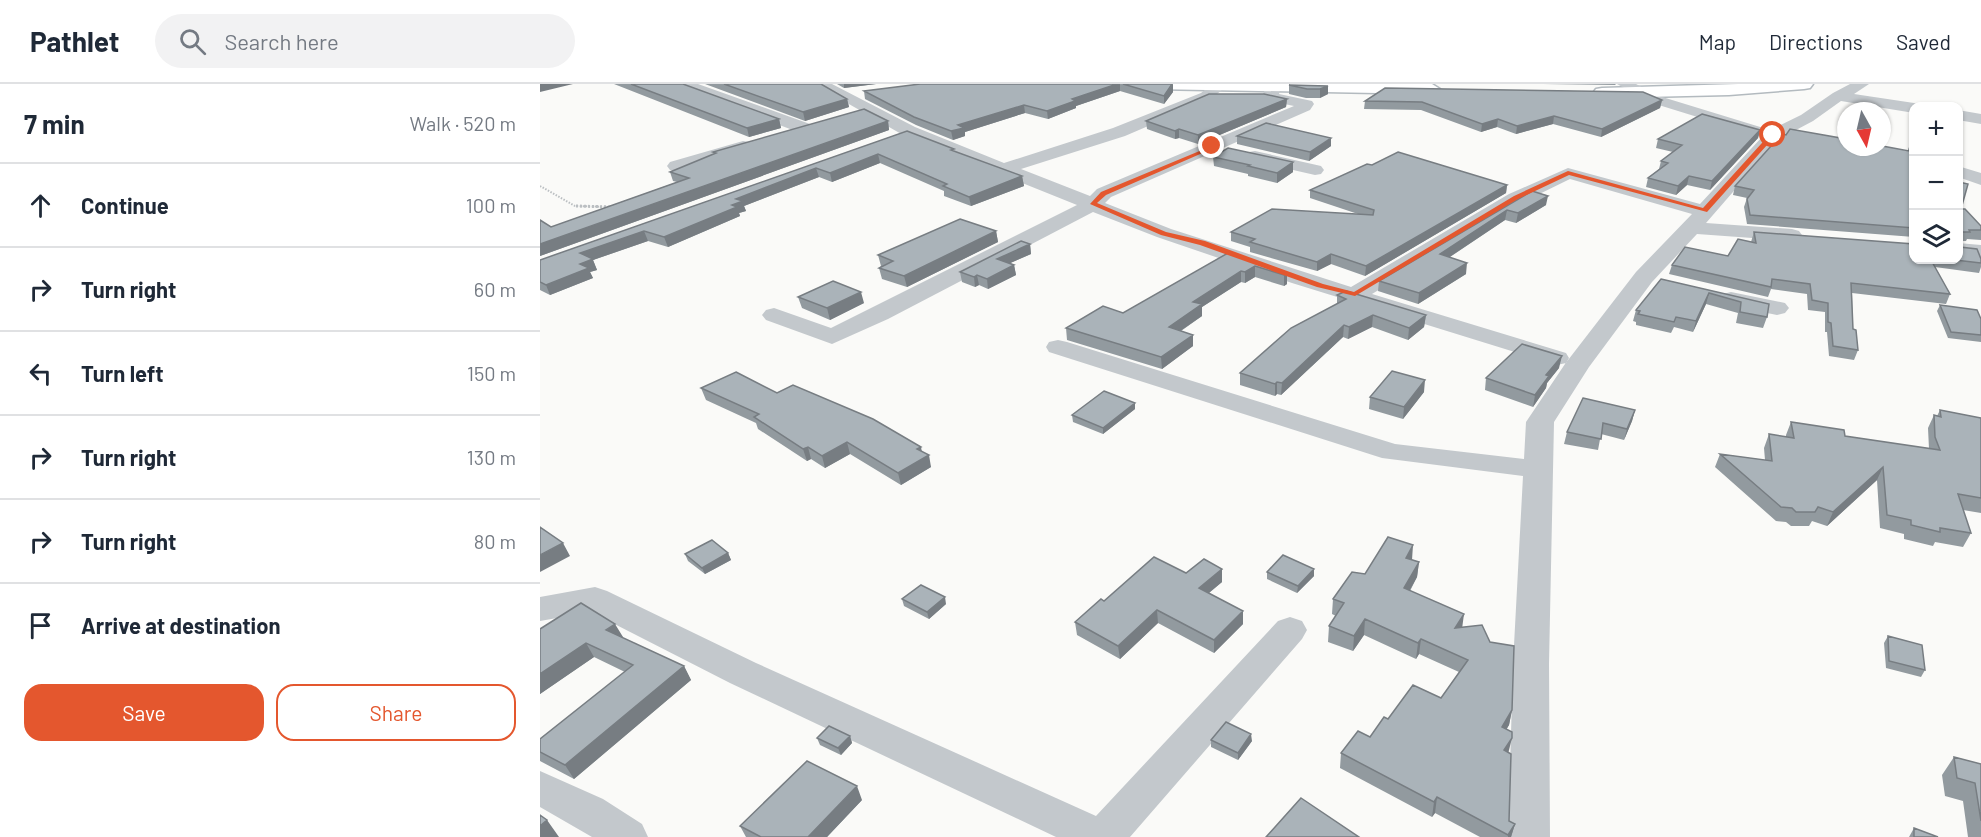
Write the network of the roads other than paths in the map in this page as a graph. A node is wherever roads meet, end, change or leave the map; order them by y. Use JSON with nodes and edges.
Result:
{"nodes":[{"id":1,"x":684,"y":84,"type":"edge"},
{"id":2,"x":821,"y":84,"type":"edge"},
{"id":3,"x":1153,"y":84,"type":"edge"},
{"id":4,"x":1247,"y":84,"type":"edge"},
{"id":5,"x":1624,"y":84,"type":"edge"},
{"id":6,"x":1746,"y":84,"type":"edge"},
{"id":7,"x":1804,"y":84,"type":"edge"},
{"id":8,"x":1862,"y":84,"type":"edge"},
{"id":9,"x":1221,"y":85,"type":"edge"},
{"id":10,"x":1274,"y":85,"type":"edge"},
{"id":11,"x":1326,"y":85,"type":"edge"},
{"id":12,"x":1450,"y":90,"type":"edge"},
{"id":13,"x":1684,"y":92,"type":"junction"},
{"id":14,"x":1581,"y":93,"type":"edge"},
{"id":15,"x":1644,"y":93,"type":"junction"},
{"id":16,"x":1838,"y":96,"type":"junction"},
{"id":17,"x":866,"y":101,"type":"junction"},
{"id":18,"x":1909,"y":107,"type":"edge"},
{"id":19,"x":847,"y":115,"type":"edge"},
{"id":20,"x":1963,"y":116,"type":"edge"},
{"id":21,"x":1981,"y":119,"type":"edge"},
{"id":22,"x":825,"y":122,"type":"edge"},
{"id":23,"x":804,"y":128,"type":"junction"},
{"id":24,"x":909,"y":131,"type":"junction"},
{"id":25,"x":1773,"y":135,"type":"junction"},
{"id":26,"x":890,"y":140,"type":"edge"},
{"id":27,"x":1212,"y":146,"type":"junction"},
{"id":28,"x":676,"y":166,"type":"dead end"},
{"id":29,"x":1006,"y":168,"type":"junction"},
{"id":30,"x":1315,"y":170,"type":"dead end"},
{"id":31,"x":1963,"y":173,"type":"edge"},
{"id":32,"x":1981,"y":180,"type":"edge"},
{"id":33,"x":1093,"y":204,"type":"junction"},
{"id":34,"x":1698,"y":219,"type":"junction"},
{"id":35,"x":1817,"y":237,"type":"edge"},
{"id":36,"x":1963,"y":249,"type":"edge"},
{"id":37,"x":1981,"y":251,"type":"edge"},
{"id":38,"x":1708,"y":293,"type":"edge"},
{"id":39,"x":1355,"y":294,"type":"junction"},
{"id":40,"x":1777,"y":308,"type":"dead end"},
{"id":41,"x":774,"y":315,"type":"dead end"},
{"id":42,"x":1058,"y":347,"type":"dead end"},
{"id":43,"x":1578,"y":364,"type":"junction"},
{"id":44,"x":1539,"y":469,"type":"junction"},
{"id":45,"x":540,"y":609,"type":"edge"},
{"id":46,"x":1290,"y":630,"type":"dead end"},
{"id":47,"x":540,"y":788,"type":"edge"},
{"id":48,"x":627,"y":837,"type":"edge"},
{"id":49,"x":1099,"y":837,"type":"edge"},
{"id":50,"x":1104,"y":837,"type":"edge"},
{"id":51,"x":1529,"y":837,"type":"edge"}],
"edges":[{"from":1,"to":23,"type":"street"},
{"from":2,"to":17,"type":"street"},
{"from":3,"to":9,"type":"main road"},
{"from":4,"to":9,"type":"main road"},
{"from":4,"to":10,"type":"main road"},
{"from":5,"to":15,"type":"street"},
{"from":6,"to":13,"type":"main road"},
{"from":7,"to":13,"type":"main road"},
{"from":8,"to":16,"type":"street"},
{"from":9,"to":29,"type":"street"},
{"from":10,"to":11,"type":"main road"},
{"from":10,"to":27,"type":"street"},
{"from":11,"to":12,"type":"main road"},
{"from":13,"to":15,"type":"main road"},
{"from":14,"to":15,"type":"main road"},
{"from":15,"to":25,"type":"street"},
{"from":16,"to":18,"type":"street"},
{"from":16,"to":25,"type":"street"},
{"from":17,"to":19,"type":"street"},
{"from":17,"to":24,"type":"street"},
{"from":20,"to":21,"type":"street"},
{"from":22,"to":23,"type":"street"},
{"from":23,"to":28,"type":"street"},
{"from":24,"to":26,"type":"street"},
{"from":24,"to":29,"type":"street"},
{"from":25,"to":34,"type":"street"},
{"from":27,"to":30,"type":"street"},
{"from":27,"to":33,"type":"street"},
{"from":29,"to":33,"type":"street"},
{"from":31,"to":32,"type":"street"},
{"from":33,"to":39,"type":"street"},
{"from":33,"to":41,"type":"street"},
{"from":34,"to":35,"type":"street"},
{"from":34,"to":39,"type":"street"},
{"from":34,"to":43,"type":"street"},
{"from":36,"to":37,"type":"street"},
{"from":38,"to":40,"type":"street"},
{"from":39,"to":43,"type":"street"},
{"from":42,"to":44,"type":"street"},
{"from":43,"to":44,"type":"street"},
{"from":44,"to":51,"type":"street"},
{"from":45,"to":49,"type":"street"},
{"from":46,"to":50,"type":"street"},
{"from":47,"to":48,"type":"street"}]}
